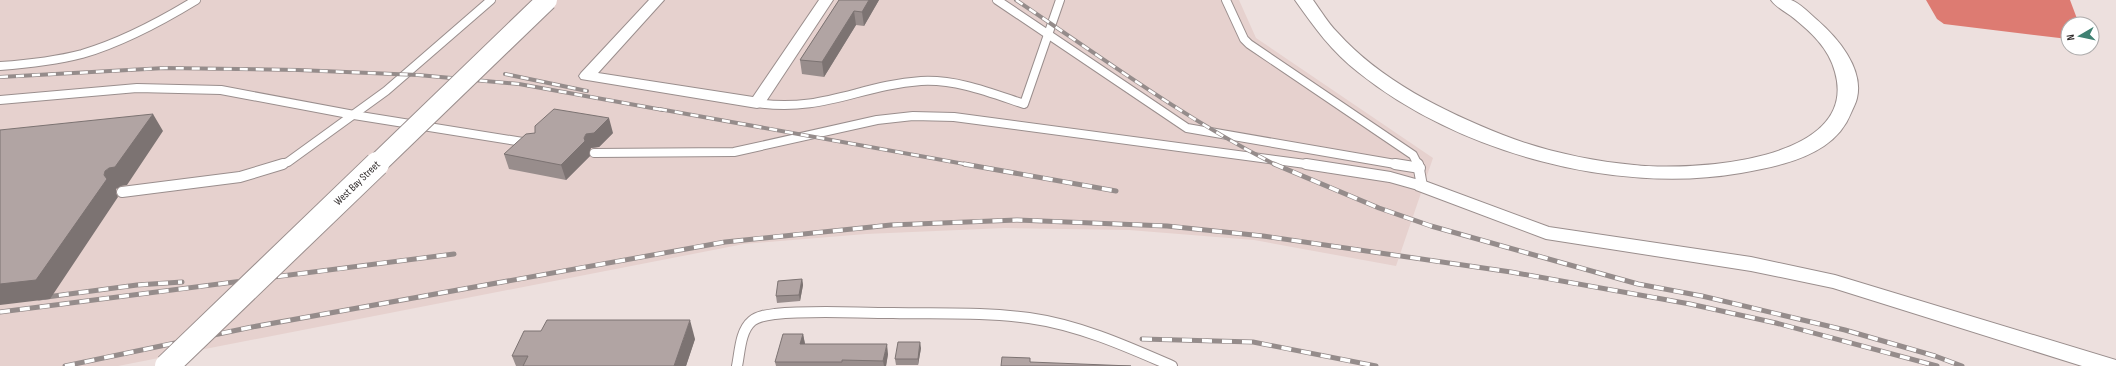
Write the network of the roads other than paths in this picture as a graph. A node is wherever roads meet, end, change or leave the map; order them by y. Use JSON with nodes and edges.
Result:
{"nodes":[{"id":1,"x":196,"y":0,"type":"edge"},
{"id":2,"x":491,"y":0,"type":"edge"},
{"id":3,"x":547,"y":0,"type":"edge"},
{"id":4,"x":657,"y":0,"type":"edge"},
{"id":5,"x":826,"y":0,"type":"edge"},
{"id":6,"x":997,"y":0,"type":"edge"},
{"id":7,"x":1060,"y":0,"type":"edge"},
{"id":8,"x":1226,"y":0,"type":"edge"},
{"id":9,"x":1304,"y":0,"type":"edge"},
{"id":10,"x":1780,"y":0,"type":"edge"},
{"id":11,"x":1049,"y":34,"type":"junction"},
{"id":12,"x":0,"y":66,"type":"edge"},
{"id":13,"x":0,"y":100,"type":"edge"},
{"id":14,"x":757,"y":103,"type":"junction"},
{"id":15,"x":354,"y":115,"type":"junction"},
{"id":16,"x":536,"y":144,"type":"edge"},
{"id":17,"x":594,"y":152,"type":"dead end"},
{"id":18,"x":1421,"y":177,"type":"junction"},
{"id":19,"x":122,"y":192,"type":"dead end"},
{"id":20,"x":167,"y":366,"type":"edge"},
{"id":21,"x":737,"y":366,"type":"edge"},
{"id":22,"x":1172,"y":366,"type":"edge"},
{"id":23,"x":2108,"y":366,"type":"edge"}],
"edges":[{"from":1,"to":12,"type":"lane"},
{"from":2,"to":15,"type":"lane"},
{"from":3,"to":20,"type":"main road","name":"West Bay Street","bridge":true},
{"from":4,"to":14,"type":"street"},
{"from":5,"to":14,"type":"street"},
{"from":6,"to":11,"type":"lane"},
{"from":7,"to":11,"type":"lane"},
{"from":8,"to":18,"type":"lane"},
{"from":9,"to":10,"type":"main road"},
{"from":11,"to":14,"type":"lane"},
{"from":11,"to":18,"type":"lane"},
{"from":13,"to":15,"type":"lane"},
{"from":15,"to":16,"type":"lane"},
{"from":15,"to":19,"type":"lane"},
{"from":17,"to":18,"type":"lane"},
{"from":18,"to":23,"type":"street"},
{"from":21,"to":22,"type":"lane"}]}
